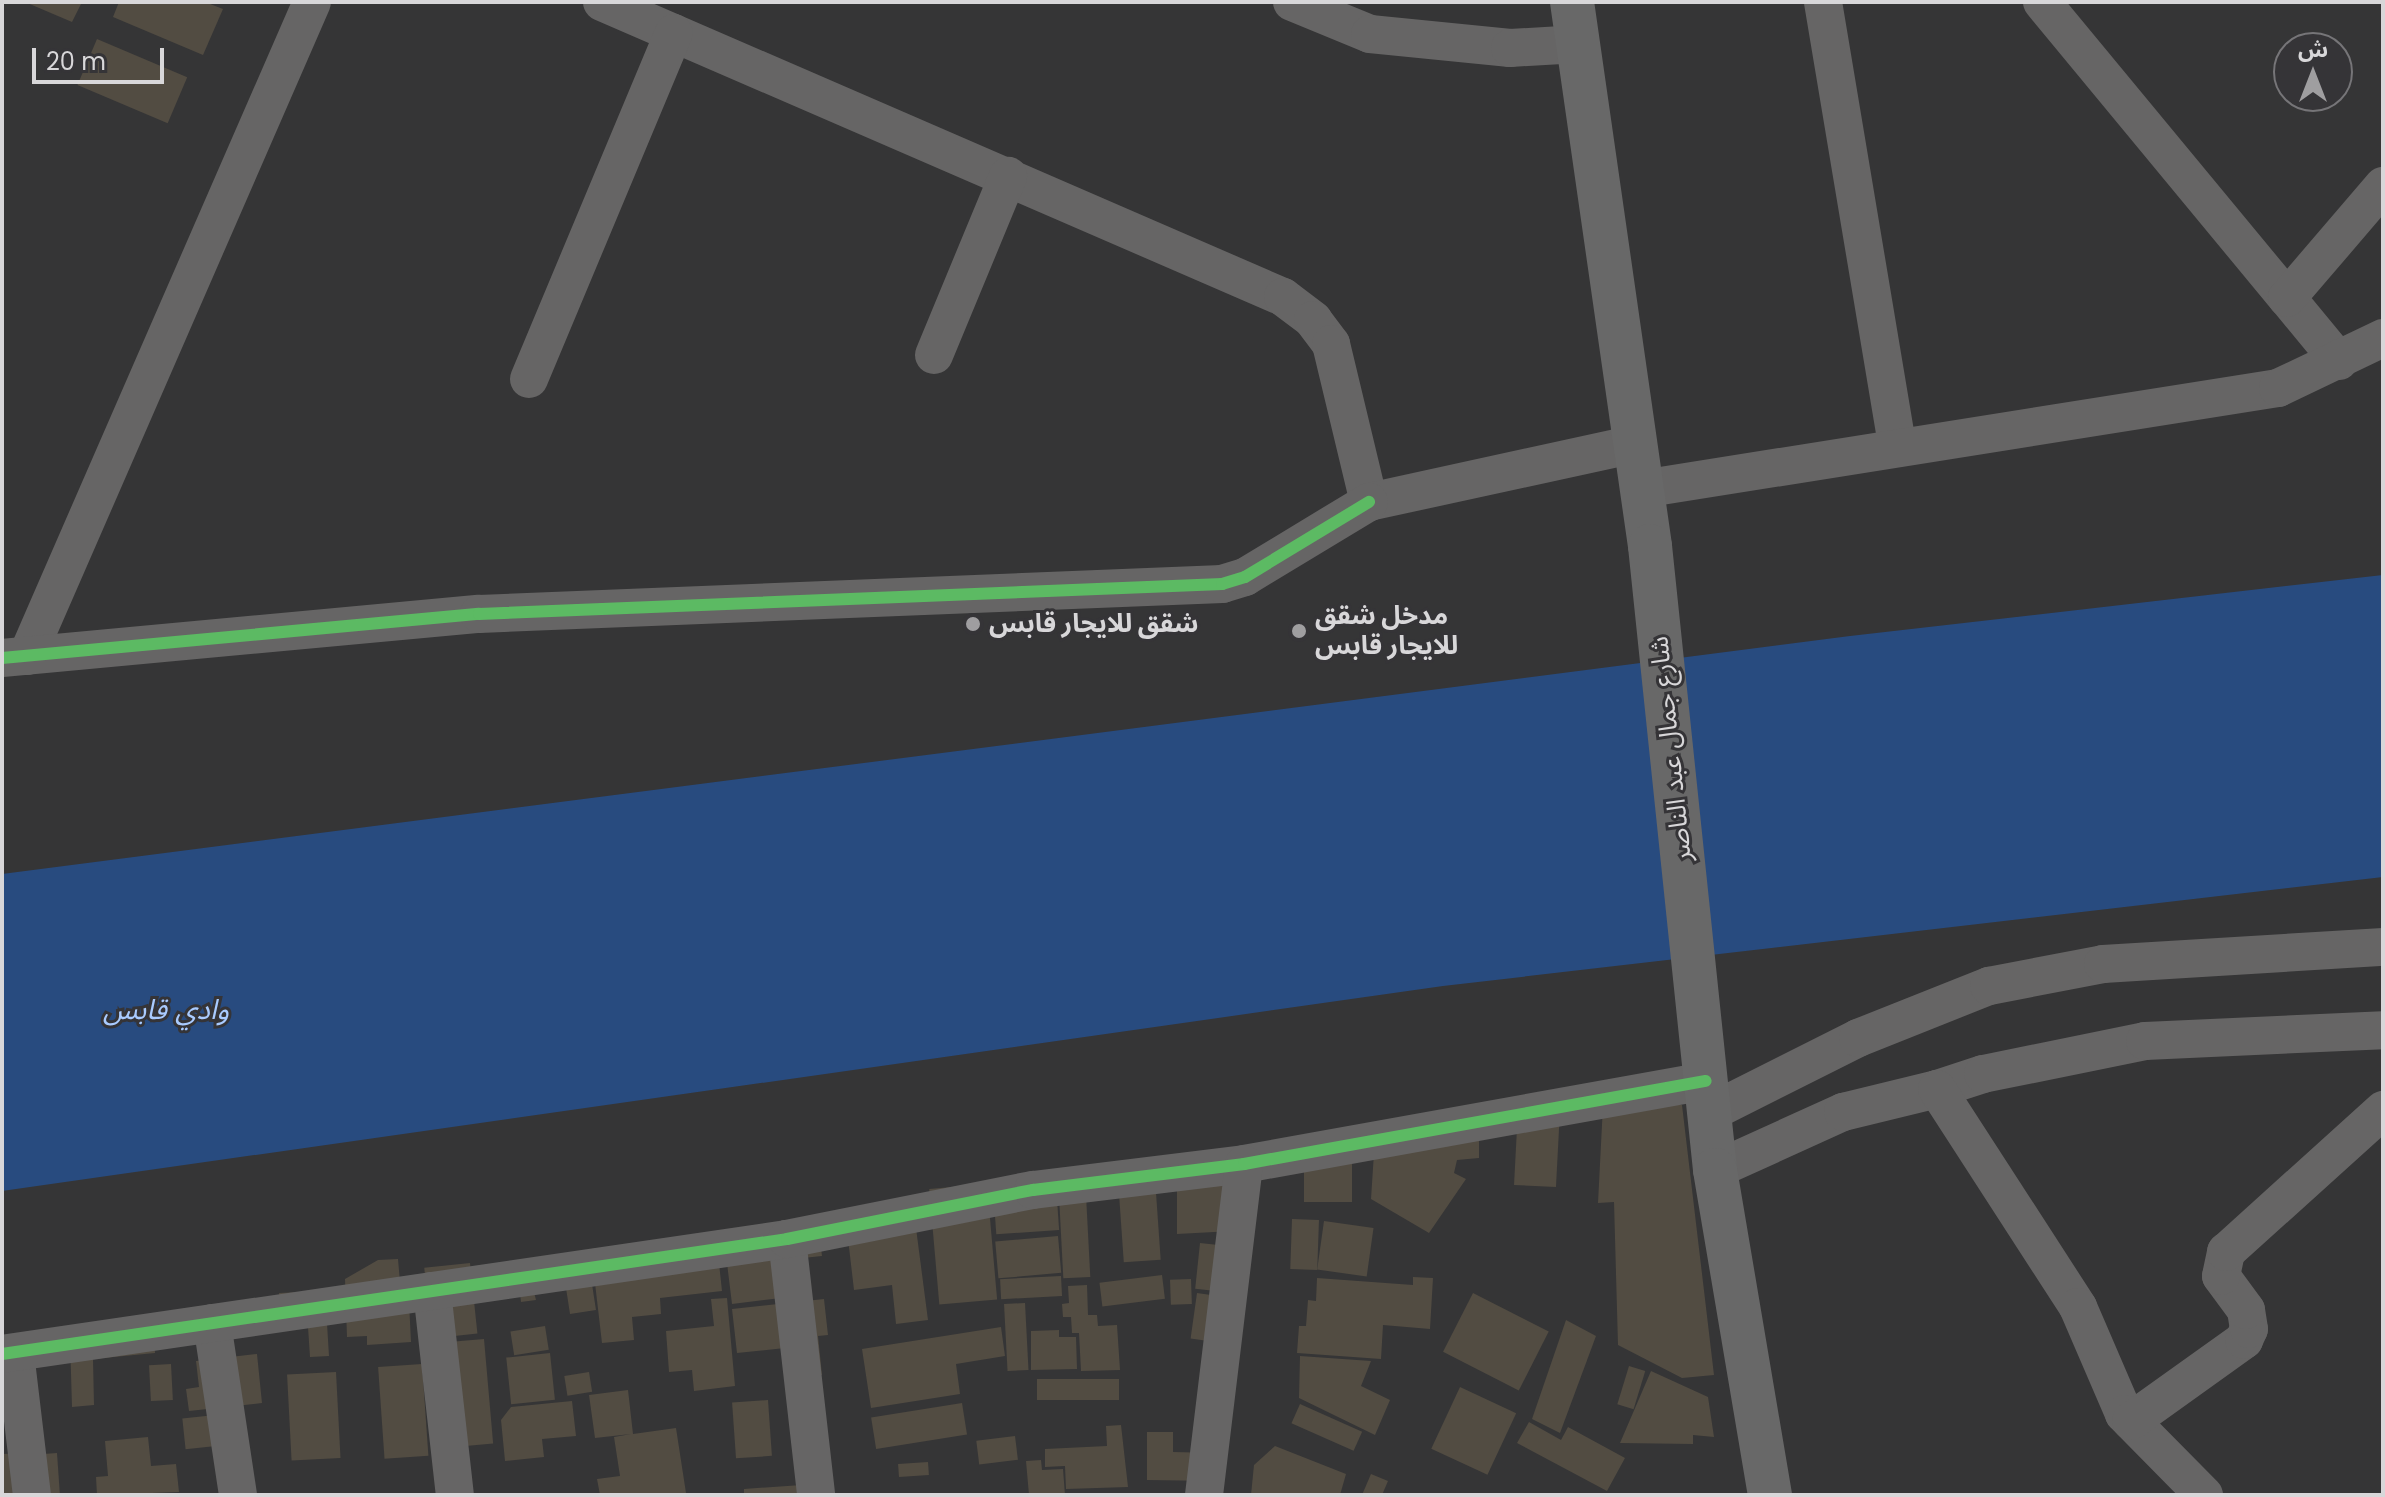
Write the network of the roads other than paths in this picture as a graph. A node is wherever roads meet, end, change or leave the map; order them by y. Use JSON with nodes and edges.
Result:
{"nodes":[{"id":1,"x":312,"y":2,"type":"edge"},
{"id":2,"x":602,"y":2,"type":"edge"},
{"id":3,"x":1292,"y":2,"type":"edge"},
{"id":4,"x":1572,"y":2,"type":"edge"},
{"id":5,"x":1823,"y":2,"type":"edge"},
{"id":6,"x":2042,"y":2,"type":"edge"},
{"id":7,"x":674,"y":33,"type":"junction"},
{"id":8,"x":1579,"y":44,"type":"junction"},
{"id":9,"x":1008,"y":176,"type":"junction"},
{"id":10,"x":2383,"y":186,"type":"edge"},
{"id":11,"x":2287,"y":298,"type":"junction"},
{"id":12,"x":2383,"y":338,"type":"edge"},
{"id":13,"x":934,"y":355,"type":"dead end"},
{"id":14,"x":2339,"y":361,"type":"junction"},
{"id":15,"x":529,"y":379,"type":"dead end"},
{"id":16,"x":1636,"y":444,"type":"junction"},
{"id":17,"x":1898,"y":448,"type":"junction"},
{"id":18,"x":1642,"y":489,"type":"junction"},
{"id":19,"x":1369,"y":502,"type":"junction"},
{"id":20,"x":14,"y":657,"type":"edge"},
{"id":21,"x":2383,"y":947,"type":"edge"},
{"id":22,"x":2383,"y":1030,"type":"edge"},
{"id":23,"x":1937,"y":1089,"type":"junction"},
{"id":24,"x":1708,"y":1097,"type":"junction"},
{"id":25,"x":2383,"y":1110,"type":"edge"},
{"id":26,"x":1244,"y":1164,"type":"junction"},
{"id":27,"x":1715,"y":1170,"type":"junction"},
{"id":28,"x":787,"y":1239,"type":"junction"},
{"id":29,"x":432,"y":1291,"type":"junction"},
{"id":30,"x":212,"y":1323,"type":"junction"},
{"id":31,"x":8,"y":1354,"type":"edge"},
{"id":32,"x":2131,"y":1421,"type":"junction"},
{"id":33,"x":32,"y":1495,"type":"edge"},
{"id":34,"x":238,"y":1495,"type":"edge"},
{"id":35,"x":455,"y":1495,"type":"edge"},
{"id":36,"x":816,"y":1495,"type":"edge"},
{"id":37,"x":1204,"y":1495,"type":"edge"},
{"id":38,"x":1770,"y":1495,"type":"edge"},
{"id":39,"x":2204,"y":1495,"type":"edge"}],
"edges":[{"from":1,"to":20,"type":"street"},
{"from":2,"to":7,"type":"street"},
{"from":3,"to":8,"type":"street"},
{"from":4,"to":8,"type":"main road","name":"شارع جمال عبد الناصر"},
{"from":5,"to":17,"type":"street"},
{"from":6,"to":11,"type":"street"},
{"from":7,"to":9,"type":"street"},
{"from":7,"to":15,"type":"street"},
{"from":8,"to":16,"type":"main road","name":"شارع جمال عبد الناصر"},
{"from":9,"to":13,"type":"street"},
{"from":9,"to":19,"type":"street"},
{"from":10,"to":11,"type":"street"},
{"from":11,"to":14,"type":"street"},
{"from":12,"to":14,"type":"street"},
{"from":14,"to":17,"type":"street"},
{"from":16,"to":18,"type":"main road","name":"شارع جمال عبد الناصر"},
{"from":16,"to":19,"type":"street"},
{"from":17,"to":18,"type":"street"},
{"from":18,"to":24,"type":"main road","name":"شارع جمال عبد الناصر"},
{"from":19,"to":20,"type":"street"},
{"from":21,"to":24,"type":"street"},
{"from":22,"to":23,"type":"street"},
{"from":23,"to":27,"type":"street"},
{"from":23,"to":32,"type":"street"},
{"from":24,"to":26,"type":"street"},
{"from":24,"to":27,"type":"main road","name":"شارع جمال عبد الناصر"},
{"from":25,"to":32,"type":"street"},
{"from":26,"to":28,"type":"street"},
{"from":26,"to":37,"type":"street"},
{"from":27,"to":38,"type":"main road","name":"شارع جمال عبد الناصر"},
{"from":28,"to":29,"type":"street"},
{"from":28,"to":36,"type":"street"},
{"from":29,"to":30,"type":"street"},
{"from":29,"to":35,"type":"street"},
{"from":30,"to":31,"type":"street"},
{"from":30,"to":34,"type":"street"},
{"from":31,"to":33,"type":"street"},
{"from":32,"to":39,"type":"street"}]}
